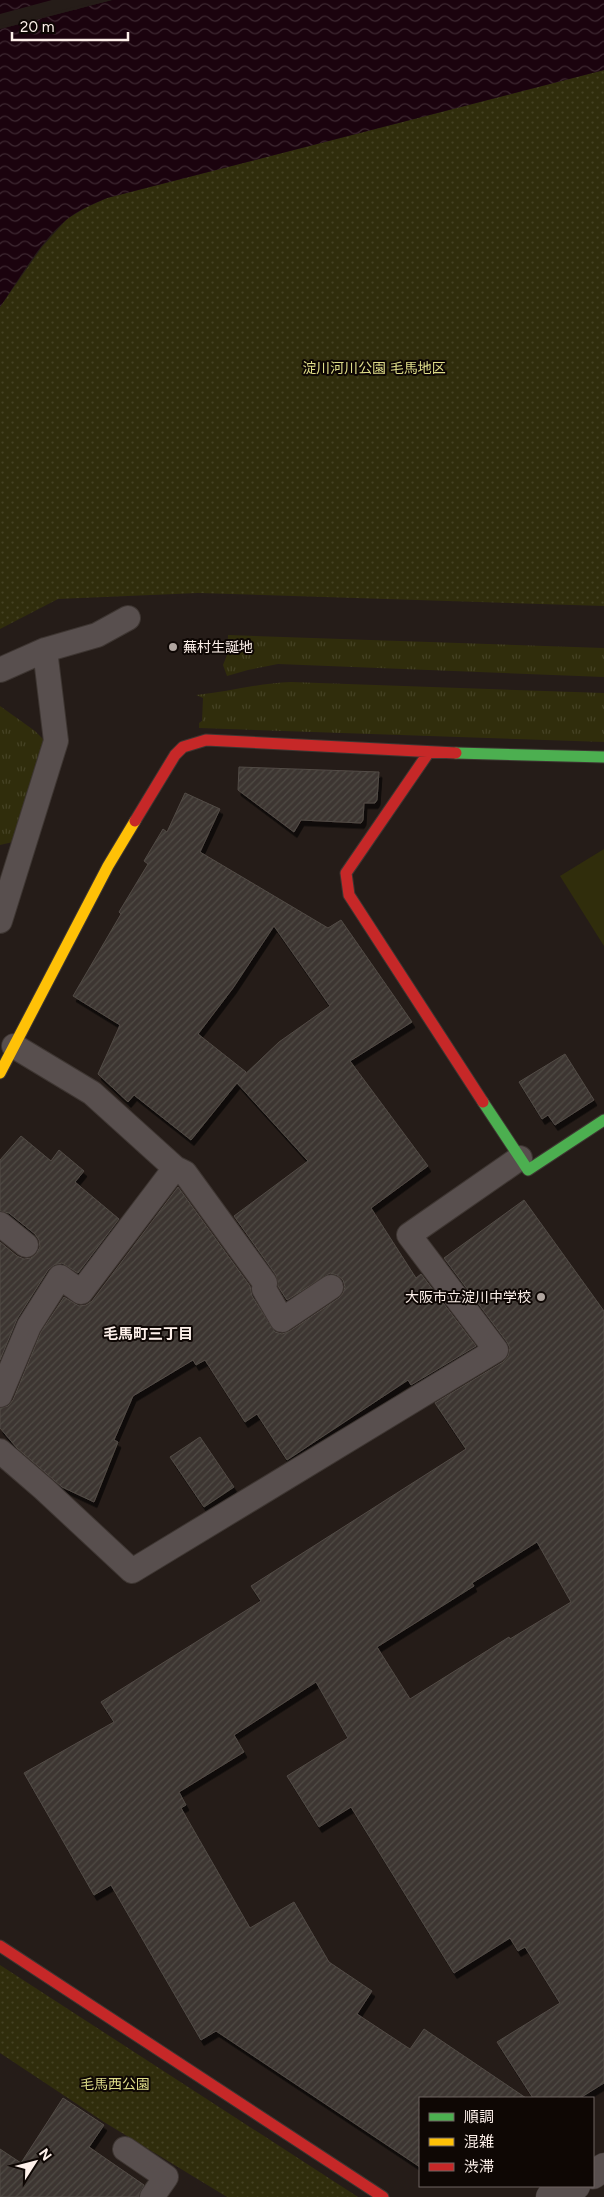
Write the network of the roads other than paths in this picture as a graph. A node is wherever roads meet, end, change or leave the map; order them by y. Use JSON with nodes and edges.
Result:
{"nodes":[{"id":1,"x":128,"y":618,"type":"dead end"},
{"id":2,"x":46,"y":650,"type":"junction"},
{"id":3,"x":0,"y":670,"type":"edge"},
{"id":4,"x":429,"y":752,"type":"junction"},
{"id":5,"x":604,"y":757,"type":"edge"},
{"id":6,"x":0,"y":919,"type":"edge"},
{"id":7,"x":14,"y":1046,"type":"junction"},
{"id":8,"x":0,"y":1073,"type":"edge"},
{"id":9,"x":604,"y":1120,"type":"edge"},
{"id":10,"x":520,"y":1158,"type":"junction"},
{"id":11,"x":175,"y":1168,"type":"junction"},
{"id":12,"x":0,"y":1224,"type":"edge"},
{"id":13,"x":26,"y":1245,"type":"dead end"},
{"id":14,"x":331,"y":1288,"type":"dead end"},
{"id":15,"x":0,"y":1395,"type":"edge"},
{"id":16,"x":0,"y":1452,"type":"edge"},
{"id":17,"x":0,"y":1946,"type":"edge"},
{"id":18,"x":125,"y":2149,"type":"dead end"},
{"id":19,"x":574,"y":2187,"type":"edge"},
{"id":20,"x":152,"y":2197,"type":"edge"},
{"id":21,"x":383,"y":2197,"type":"edge"},
{"id":22,"x":550,"y":2197,"type":"edge"}],
"edges":[{"from":1,"to":2,"type":"lane"},
{"from":2,"to":3,"type":"lane"},
{"from":2,"to":6,"type":"lane"},
{"from":4,"to":5,"type":"street"},
{"from":4,"to":7,"type":"street"},
{"from":4,"to":10,"type":"street"},
{"from":7,"to":8,"type":"street"},
{"from":7,"to":11,"type":"lane"},
{"from":9,"to":10,"type":"street"},
{"from":10,"to":16,"type":"lane"},
{"from":11,"to":14,"type":"lane"},
{"from":11,"to":15,"type":"lane"},
{"from":12,"to":13,"type":"lane"},
{"from":17,"to":21,"type":"street"},
{"from":18,"to":20,"type":"lane"},
{"from":19,"to":22,"type":"street"}]}
